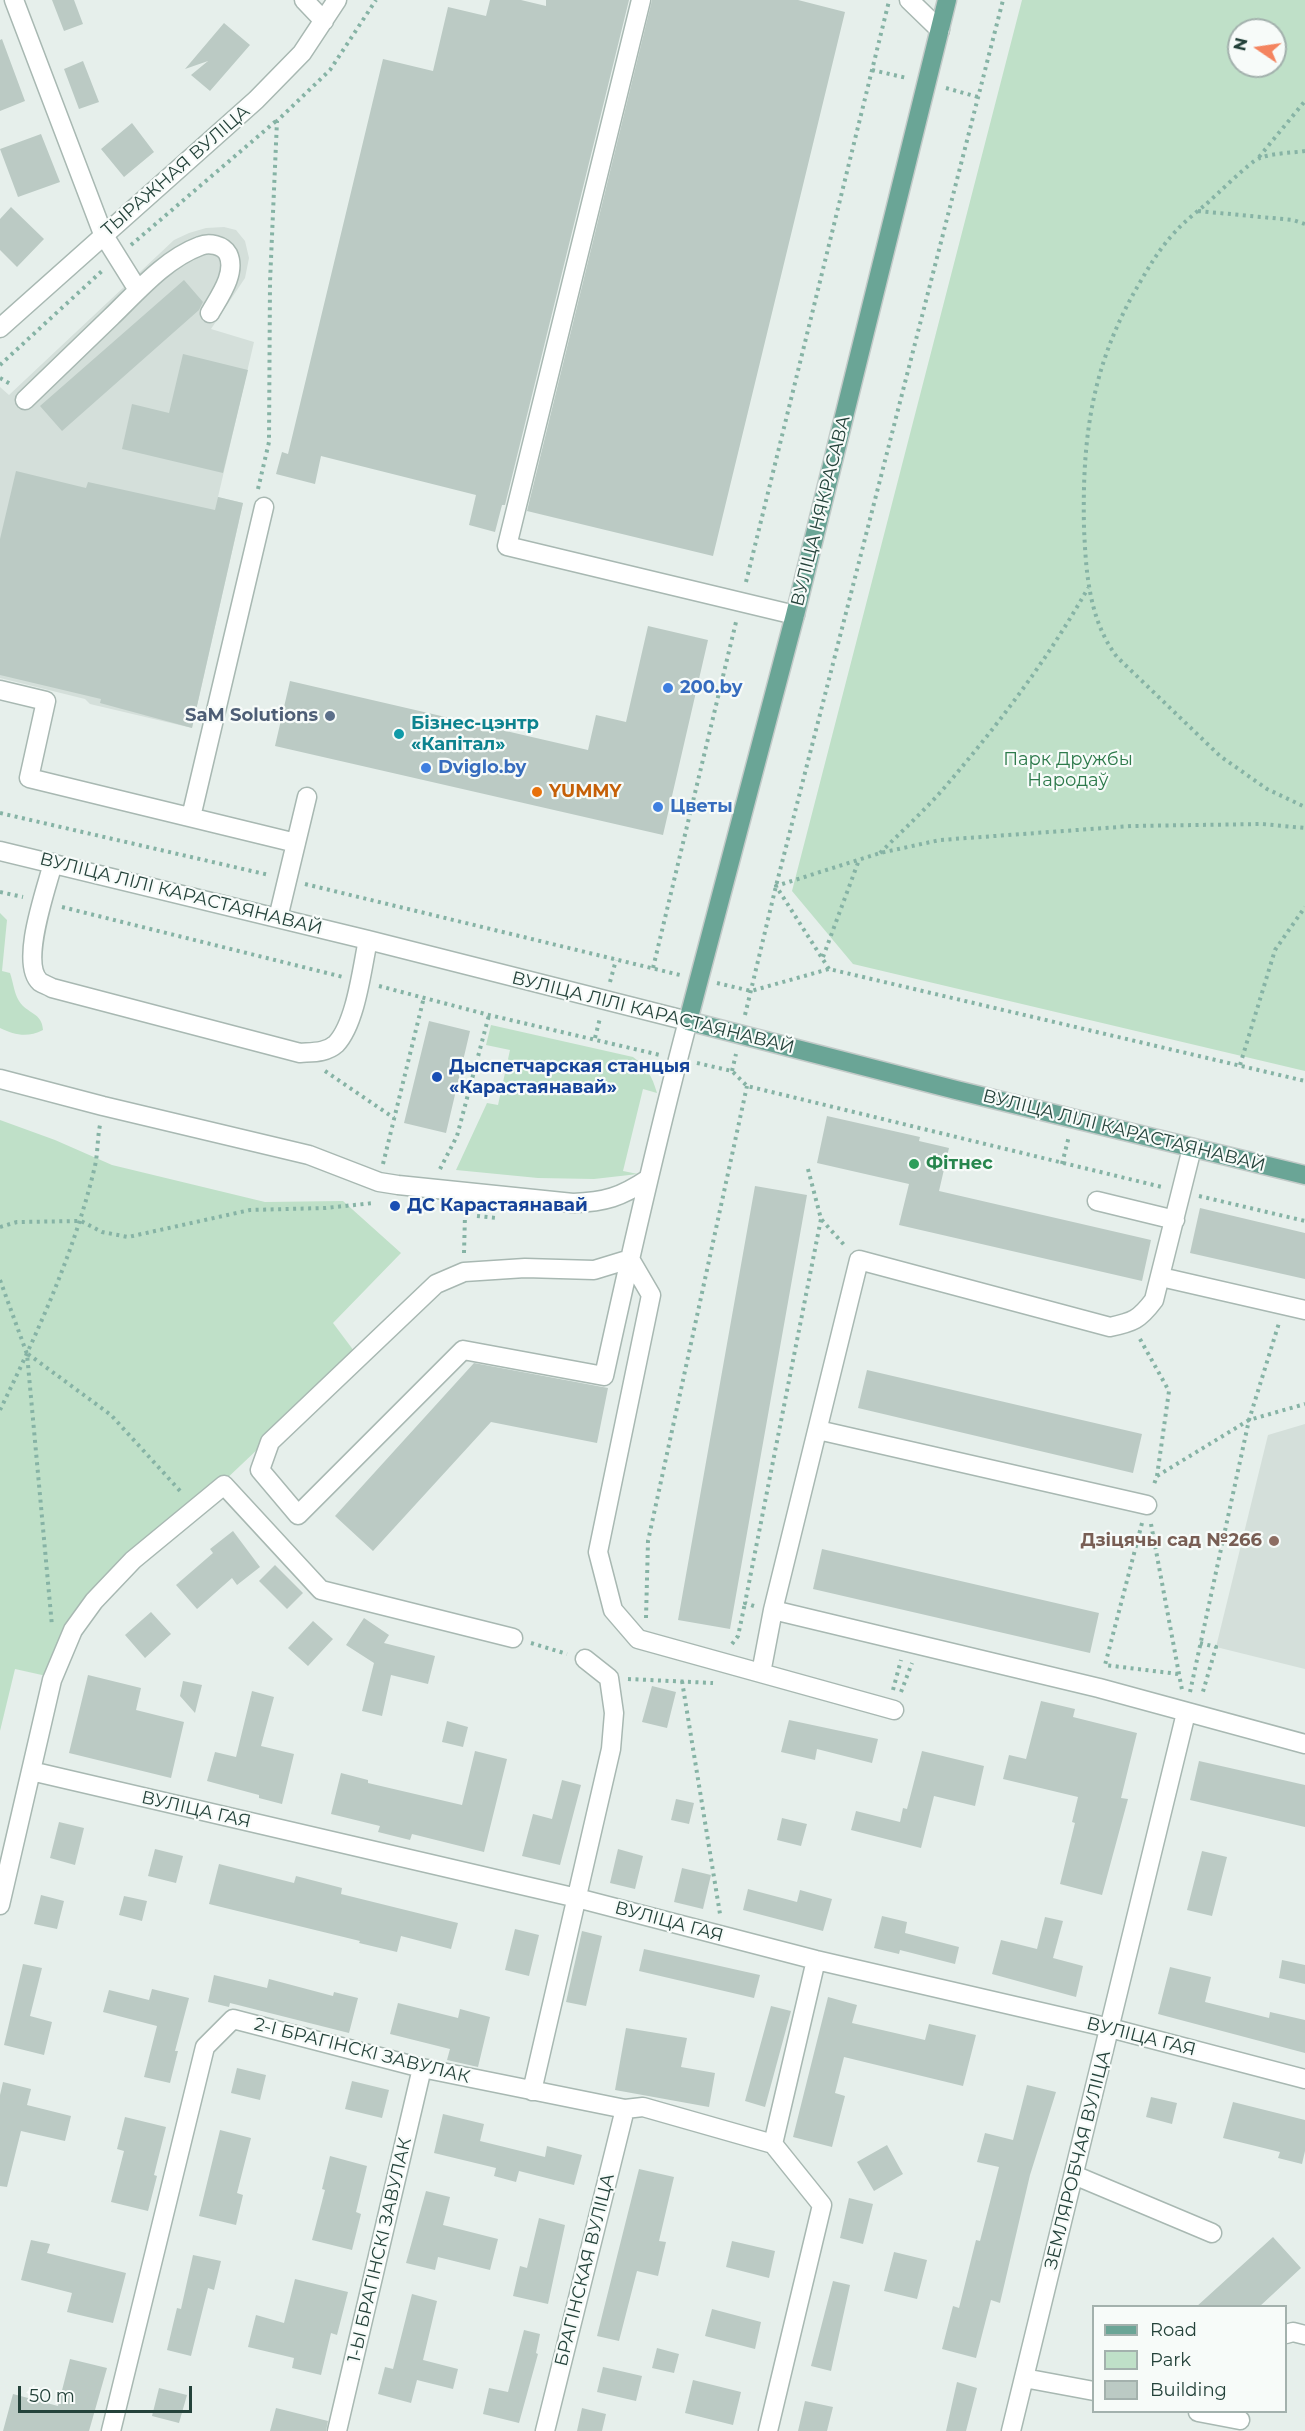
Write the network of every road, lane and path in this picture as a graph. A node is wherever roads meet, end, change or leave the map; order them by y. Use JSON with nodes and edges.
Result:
{"nodes":[{"id":1,"x":14,"y":0,"type":"edge"},
{"id":2,"x":304,"y":0,"type":"edge"},
{"id":3,"x":337,"y":0,"type":"edge"},
{"id":4,"x":376,"y":0,"type":"edge"},
{"id":5,"x":641,"y":0,"type":"edge"},
{"id":6,"x":889,"y":0,"type":"edge"},
{"id":7,"x":909,"y":0,"type":"edge"},
{"id":8,"x":947,"y":0,"type":"edge"},
{"id":9,"x":1003,"y":0,"type":"edge"},
{"id":10,"x":324,"y":21,"type":"junction"},
{"id":11,"x":940,"y":30,"type":"junction"},
{"id":12,"x":1305,"y":101,"type":"edge"},
{"id":13,"x":277,"y":120,"type":"junction"},
{"id":14,"x":1305,"y":151,"type":"edge"},
{"id":15,"x":1259,"y":158,"type":"junction"},
{"id":16,"x":1198,"y":211,"type":"junction"},
{"id":17,"x":1305,"y":224,"type":"edge"},
{"id":18,"x":103,"y":234,"type":"junction"},
{"id":19,"x":117,"y":257,"type":"junction"},
{"id":20,"x":138,"y":290,"type":"junction"},
{"id":21,"x":210,"y":313,"type":"dead end"},
{"id":22,"x":0,"y":328,"type":"edge"},
{"id":23,"x":0,"y":365,"type":"edge"},
{"id":24,"x":0,"y":378,"type":"edge"},
{"id":25,"x":13,"y":385,"type":"dead end"},
{"id":26,"x":25,"y":400,"type":"dead end"},
{"id":27,"x":269,"y":442,"type":"dead end"},
{"id":28,"x":264,"y":507,"type":"dead end"},
{"id":29,"x":1089,"y":588,"type":"junction"},
{"id":30,"x":741,"y":602,"type":"junction"},
{"id":31,"x":795,"y":615,"type":"junction"},
{"id":32,"x":0,"y":690,"type":"edge"},
{"id":33,"x":307,"y":797,"type":"dead end"},
{"id":34,"x":1305,"y":807,"type":"edge"},
{"id":35,"x":0,"y":813,"type":"edge"},
{"id":36,"x":191,"y":817,"type":"junction"},
{"id":37,"x":1305,"y":828,"type":"edge"},
{"id":38,"x":296,"y":843,"type":"junction"},
{"id":39,"x":0,"y":851,"type":"edge"},
{"id":40,"x":880,"y":853,"type":"junction"},
{"id":41,"x":860,"y":860,"type":"junction"},
{"id":42,"x":53,"y":863,"type":"junction"},
{"id":43,"x":287,"y":879,"type":"junction"},
{"id":44,"x":776,"y":886,"type":"junction"},
{"id":45,"x":0,"y":892,"type":"edge"},
{"id":46,"x":43,"y":902,"type":"junction"},
{"id":47,"x":1305,"y":907,"type":"edge"},
{"id":48,"x":278,"y":918,"type":"junction"},
{"id":49,"x":368,"y":940,"type":"junction"},
{"id":50,"x":822,"y":958,"type":"junction"},
{"id":51,"x":830,"y":969,"type":"junction"},
{"id":52,"x":359,"y":981,"type":"junction"},
{"id":53,"x":424,"y":997,"type":"junction"},
{"id":54,"x":489,"y":1015,"type":"junction"},
{"id":55,"x":688,"y":1021,"type":"junction"},
{"id":56,"x":595,"y":1038,"type":"dead end"},
{"id":57,"x":300,"y":1053,"type":"junction"},
{"id":58,"x":1240,"y":1065,"type":"junction"},
{"id":59,"x":0,"y":1078,"type":"edge"},
{"id":60,"x":1305,"y":1081,"type":"edge"},
{"id":61,"x":104,"y":1106,"type":"junction"},
{"id":62,"x":394,"y":1118,"type":"junction"},
{"id":63,"x":1073,"y":1119,"type":"junction"},
{"id":64,"x":1192,"y":1148,"type":"junction"},
{"id":65,"x":1062,"y":1164,"type":"junction"},
{"id":66,"x":808,"y":1169,"type":"dead end"},
{"id":67,"x":1305,"y":1175,"type":"edge"},
{"id":68,"x":648,"y":1179,"type":"junction"},
{"id":69,"x":379,"y":1182,"type":"junction"},
{"id":70,"x":430,"y":1189,"type":"junction"},
{"id":71,"x":1182,"y":1192,"type":"junction"},
{"id":72,"x":1097,"y":1201,"type":"dead end"},
{"id":73,"x":465,"y":1215,"type":"dead end"},
{"id":74,"x":821,"y":1219,"type":"junction"},
{"id":75,"x":1175,"y":1220,"type":"junction"},
{"id":76,"x":81,"y":1221,"type":"junction"},
{"id":77,"x":1305,"y":1221,"type":"edge"},
{"id":78,"x":0,"y":1227,"type":"edge"},
{"id":79,"x":630,"y":1259,"type":"junction"},
{"id":80,"x":859,"y":1260,"type":"junction"},
{"id":81,"x":464,"y":1272,"type":"junction"},
{"id":82,"x":1161,"y":1277,"type":"junction"},
{"id":83,"x":0,"y":1280,"type":"edge"},
{"id":84,"x":1285,"y":1305,"type":"junction"},
{"id":85,"x":1305,"y":1310,"type":"edge"},
{"id":86,"x":27,"y":1353,"type":"junction"},
{"id":87,"x":1305,"y":1404,"type":"edge"},
{"id":88,"x":0,"y":1410,"type":"edge"},
{"id":89,"x":1249,"y":1419,"type":"junction"},
{"id":90,"x":818,"y":1430,"type":"junction"},
{"id":91,"x":1157,"y":1476,"type":"dead end"},
{"id":92,"x":1147,"y":1505,"type":"joint"},
{"id":93,"x":197,"y":1510,"type":"junction"},
{"id":94,"x":745,"y":1603,"type":"junction"},
{"id":95,"x":773,"y":1610,"type":"junction"},
{"id":96,"x":646,"y":1619,"type":"dead end"},
{"id":97,"x":53,"y":1634,"type":"dead end"},
{"id":98,"x":513,"y":1638,"type":"joint"},
{"id":99,"x":1200,"y":1643,"type":"junction"},
{"id":100,"x":918,"y":1645,"type":"junction"},
{"id":101,"x":722,"y":1647,"type":"dead end"},
{"id":102,"x":585,"y":1659,"type":"joint"},
{"id":103,"x":900,"y":1663,"type":"dead end"},
{"id":104,"x":1105,"y":1665,"type":"dead end"},
{"id":105,"x":761,"y":1673,"type":"junction"},
{"id":106,"x":1178,"y":1674,"type":"junction"},
{"id":107,"x":682,"y":1681,"type":"dead end"},
{"id":108,"x":891,"y":1710,"type":"junction"},
{"id":109,"x":1191,"y":1714,"type":"junction"},
{"id":110,"x":1305,"y":1744,"type":"edge"},
{"id":111,"x":31,"y":1771,"type":"junction"},
{"id":112,"x":578,"y":1898,"type":"junction"},
{"id":113,"x":0,"y":1905,"type":"edge"},
{"id":114,"x":720,"y":1919,"type":"dead end"},
{"id":115,"x":816,"y":1960,"type":"junction"},
{"id":116,"x":1110,"y":2028,"type":"junction"},
{"id":117,"x":422,"y":2068,"type":"junction"},
{"id":118,"x":1305,"y":2079,"type":"edge"},
{"id":119,"x":532,"y":2091,"type":"junction"},
{"id":120,"x":625,"y":2109,"type":"junction"},
{"id":121,"x":773,"y":2144,"type":"junction"},
{"id":122,"x":1074,"y":2175,"type":"junction"},
{"id":123,"x":1212,"y":2234,"type":"dead end"},
{"id":124,"x":1287,"y":2334,"type":"edge"},
{"id":125,"x":1305,"y":2335,"type":"edge"},
{"id":126,"x":1024,"y":2378,"type":"junction"},
{"id":127,"x":1092,"y":2391,"type":"edge"},
{"id":128,"x":1203,"y":2413,"type":"edge"},
{"id":129,"x":1240,"y":2421,"type":"edge"},
{"id":130,"x":111,"y":2431,"type":"edge"},
{"id":131,"x":337,"y":2431,"type":"edge"},
{"id":132,"x":545,"y":2431,"type":"edge"},
{"id":133,"x":768,"y":2431,"type":"edge"},
{"id":134,"x":1011,"y":2431,"type":"edge"}],
"edges":[{"from":1,"to":18,"type":"street"},
{"from":2,"to":10,"type":"street"},
{"from":3,"to":10,"type":"street","name":"ТЫРАЖНАЯ ВУЛІЦА"},
{"from":4,"to":13,"type":"path"},
{"from":5,"to":30,"type":"street"},
{"from":6,"to":30,"type":"path"},
{"from":7,"to":11,"type":"street"},
{"from":8,"to":11,"type":"main road","name":"ВУЛІЦА НЯКРАСАВА"},
{"from":9,"to":44,"type":"path"},
{"from":10,"to":18,"type":"street","name":"ТЫРАЖНАЯ ВУЛІЦА"},
{"from":11,"to":31,"type":"main road","name":"ВУЛІЦА НЯКРАСАВА"},
{"from":12,"to":15,"type":"path"},
{"from":13,"to":19,"type":"path"},
{"from":13,"to":27,"type":"path"},
{"from":14,"to":15,"type":"path"},
{"from":15,"to":16,"type":"path"},
{"from":16,"to":17,"type":"path"},
{"from":16,"to":29,"type":"path"},
{"from":18,"to":19,"type":"street"},
{"from":18,"to":22,"type":"street","name":"ТЫРАЖНАЯ ВУЛІЦА"},
{"from":19,"to":20,"type":"street"},
{"from":19,"to":23,"type":"path"},
{"from":20,"to":21,"type":"street"},
{"from":20,"to":26,"type":"street"},
{"from":24,"to":25,"type":"path"},
{"from":28,"to":36,"type":"street"},
{"from":29,"to":34,"type":"path"},
{"from":29,"to":40,"type":"path"},
{"from":30,"to":31,"type":"street"},
{"from":30,"to":43,"type":"path"},
{"from":31,"to":55,"type":"main road","name":"ВУЛІЦА НЯКРАСАВА"},
{"from":32,"to":36,"type":"street"},
{"from":33,"to":38,"type":"street"},
{"from":35,"to":43,"type":"path"},
{"from":36,"to":38,"type":"street"},
{"from":37,"to":40,"type":"path"},
{"from":38,"to":43,"type":"street"},
{"from":39,"to":42,"type":"street","name":"ВУЛІЦА ЛІЛІ КАРАСТАЯНАВАЙ"},
{"from":40,"to":41,"type":"path"},
{"from":41,"to":44,"type":"path"},
{"from":41,"to":50,"type":"path"},
{"from":42,"to":46,"type":"street"},
{"from":42,"to":48,"type":"street","name":"ВУЛІЦА ЛІЛІ КАРАСТАЯНАВАЙ"},
{"from":43,"to":48,"type":"street"},
{"from":44,"to":50,"type":"path"},
{"from":44,"to":51,"type":"path"},
{"from":45,"to":46,"type":"path"},
{"from":46,"to":52,"type":"path"},
{"from":46,"to":57,"type":"street"},
{"from":47,"to":58,"type":"path"},
{"from":48,"to":49,"type":"street","name":"ВУЛІЦА ЛІЛІ КАРАСТАЯНАВАЙ"},
{"from":49,"to":52,"type":"street"},
{"from":49,"to":55,"type":"street","name":"ВУЛІЦА ЛІЛІ КАРАСТАЯНАВАЙ"},
{"from":50,"to":51,"type":"path"},
{"from":51,"to":58,"type":"path"},
{"from":52,"to":53,"type":"path"},
{"from":52,"to":57,"type":"street"},
{"from":53,"to":54,"type":"path"},
{"from":53,"to":62,"type":"path"},
{"from":54,"to":56,"type":"path"},
{"from":54,"to":70,"type":"path"},
{"from":55,"to":63,"type":"main road","name":"ВУЛІЦА ЛІЛІ КАРАСТАЯНАВАЙ"},
{"from":55,"to":68,"type":"street"},
{"from":57,"to":62,"type":"path"},
{"from":58,"to":60,"type":"path"},
{"from":59,"to":61,"type":"street"},
{"from":61,"to":69,"type":"street"},
{"from":61,"to":76,"type":"path"},
{"from":62,"to":69,"type":"path"},
{"from":63,"to":64,"type":"main road","name":"ВУЛІЦА ЛІЛІ КАРАСТАЯНАВАЙ"},
{"from":63,"to":65,"type":"path"},
{"from":64,"to":67,"type":"main road","name":"ВУЛІЦА ЛІЛІ КАРАСТАЯНАВАЙ"},
{"from":64,"to":71,"type":"street"},
{"from":65,"to":71,"type":"path"},
{"from":65,"to":96,"type":"path"},
{"from":66,"to":74,"type":"path"},
{"from":68,"to":70,"type":"street"},
{"from":68,"to":79,"type":"street"},
{"from":69,"to":70,"type":"street"},
{"from":69,"to":76,"type":"path"},
{"from":71,"to":75,"type":"street"},
{"from":71,"to":77,"type":"path"},
{"from":72,"to":75,"type":"street"},
{"from":73,"to":81,"type":"path"},
{"from":74,"to":80,"type":"path"},
{"from":74,"to":94,"type":"path"},
{"from":75,"to":82,"type":"street"},
{"from":76,"to":78,"type":"path"},
{"from":76,"to":86,"type":"path"},
{"from":79,"to":81,"type":"street"},
{"from":79,"to":81,"type":"street"},
{"from":79,"to":105,"type":"street"},
{"from":80,"to":82,"type":"street"},
{"from":80,"to":90,"type":"street"},
{"from":82,"to":84,"type":"street"},
{"from":83,"to":86,"type":"path"},
{"from":84,"to":85,"type":"street"},
{"from":84,"to":89,"type":"path"},
{"from":86,"to":88,"type":"path"},
{"from":86,"to":93,"type":"path"},
{"from":86,"to":97,"type":"path"},
{"from":87,"to":89,"type":"path"},
{"from":89,"to":91,"type":"path"},
{"from":89,"to":99,"type":"path"},
{"from":90,"to":92,"type":"street"},
{"from":90,"to":95,"type":"street"},
{"from":92,"to":106,"type":"path"},
{"from":93,"to":98,"type":"street"},
{"from":93,"to":111,"type":"street"},
{"from":94,"to":95,"type":"path"},
{"from":94,"to":101,"type":"path"},
{"from":95,"to":100,"type":"street"},
{"from":95,"to":105,"type":"street"},
{"from":98,"to":102,"type":"path"},
{"from":99,"to":109,"type":"path"},
{"from":99,"to":109,"type":"path"},
{"from":100,"to":108,"type":"path"},
{"from":100,"to":109,"type":"street"},
{"from":102,"to":112,"type":"street"},
{"from":103,"to":108,"type":"path"},
{"from":104,"to":106,"type":"path"},
{"from":105,"to":108,"type":"street"},
{"from":106,"to":109,"type":"path"},
{"from":107,"to":114,"type":"path"},
{"from":109,"to":110,"type":"street"},
{"from":109,"to":116,"type":"street","name":"ЗЕМЛЯРОБЧАЯ ВУЛІЦА"},
{"from":111,"to":112,"type":"street","name":"ВУЛІЦА ГАЯ"},
{"from":111,"to":113,"type":"street"},
{"from":112,"to":115,"type":"street","name":"ВУЛІЦА ГАЯ"},
{"from":112,"to":119,"type":"street"},
{"from":115,"to":116,"type":"street","name":"ВУЛІЦА ГАЯ"},
{"from":115,"to":121,"type":"street"},
{"from":116,"to":118,"type":"street","name":"ВУЛІЦА ГАЯ"},
{"from":116,"to":122,"type":"street","name":"ЗЕМЛЯРОБЧАЯ ВУЛІЦА"},
{"from":117,"to":119,"type":"street","name":"2-І БРАГІНСКІ ЗАВУЛАК"},
{"from":117,"to":130,"type":"street","name":"2-І БРАГІНСКІ ЗАВУЛАК"},
{"from":117,"to":131,"type":"street","name":"1-Ы БРАГІНСКІ ЗАВУЛАК"},
{"from":119,"to":120,"type":"street","name":"2-І БРАГІНСКІ ЗАВУЛАК"},
{"from":120,"to":121,"type":"street","name":"2-І БРАГІНСКІ ЗАВУЛАК"},
{"from":120,"to":132,"type":"street","name":"БРАГІНСКАЯ ВУЛІЦА"},
{"from":121,"to":133,"type":"street"},
{"from":122,"to":123,"type":"street"},
{"from":122,"to":126,"type":"street","name":"ЗЕМЛЯРОБЧАЯ ВУЛІЦА"},
{"from":124,"to":125,"type":"street"},
{"from":126,"to":127,"type":"street"},
{"from":126,"to":134,"type":"street","name":"ЗЕМЛЯРОБЧАЯ ВУЛІЦА"},
{"from":128,"to":129,"type":"street"}]}
